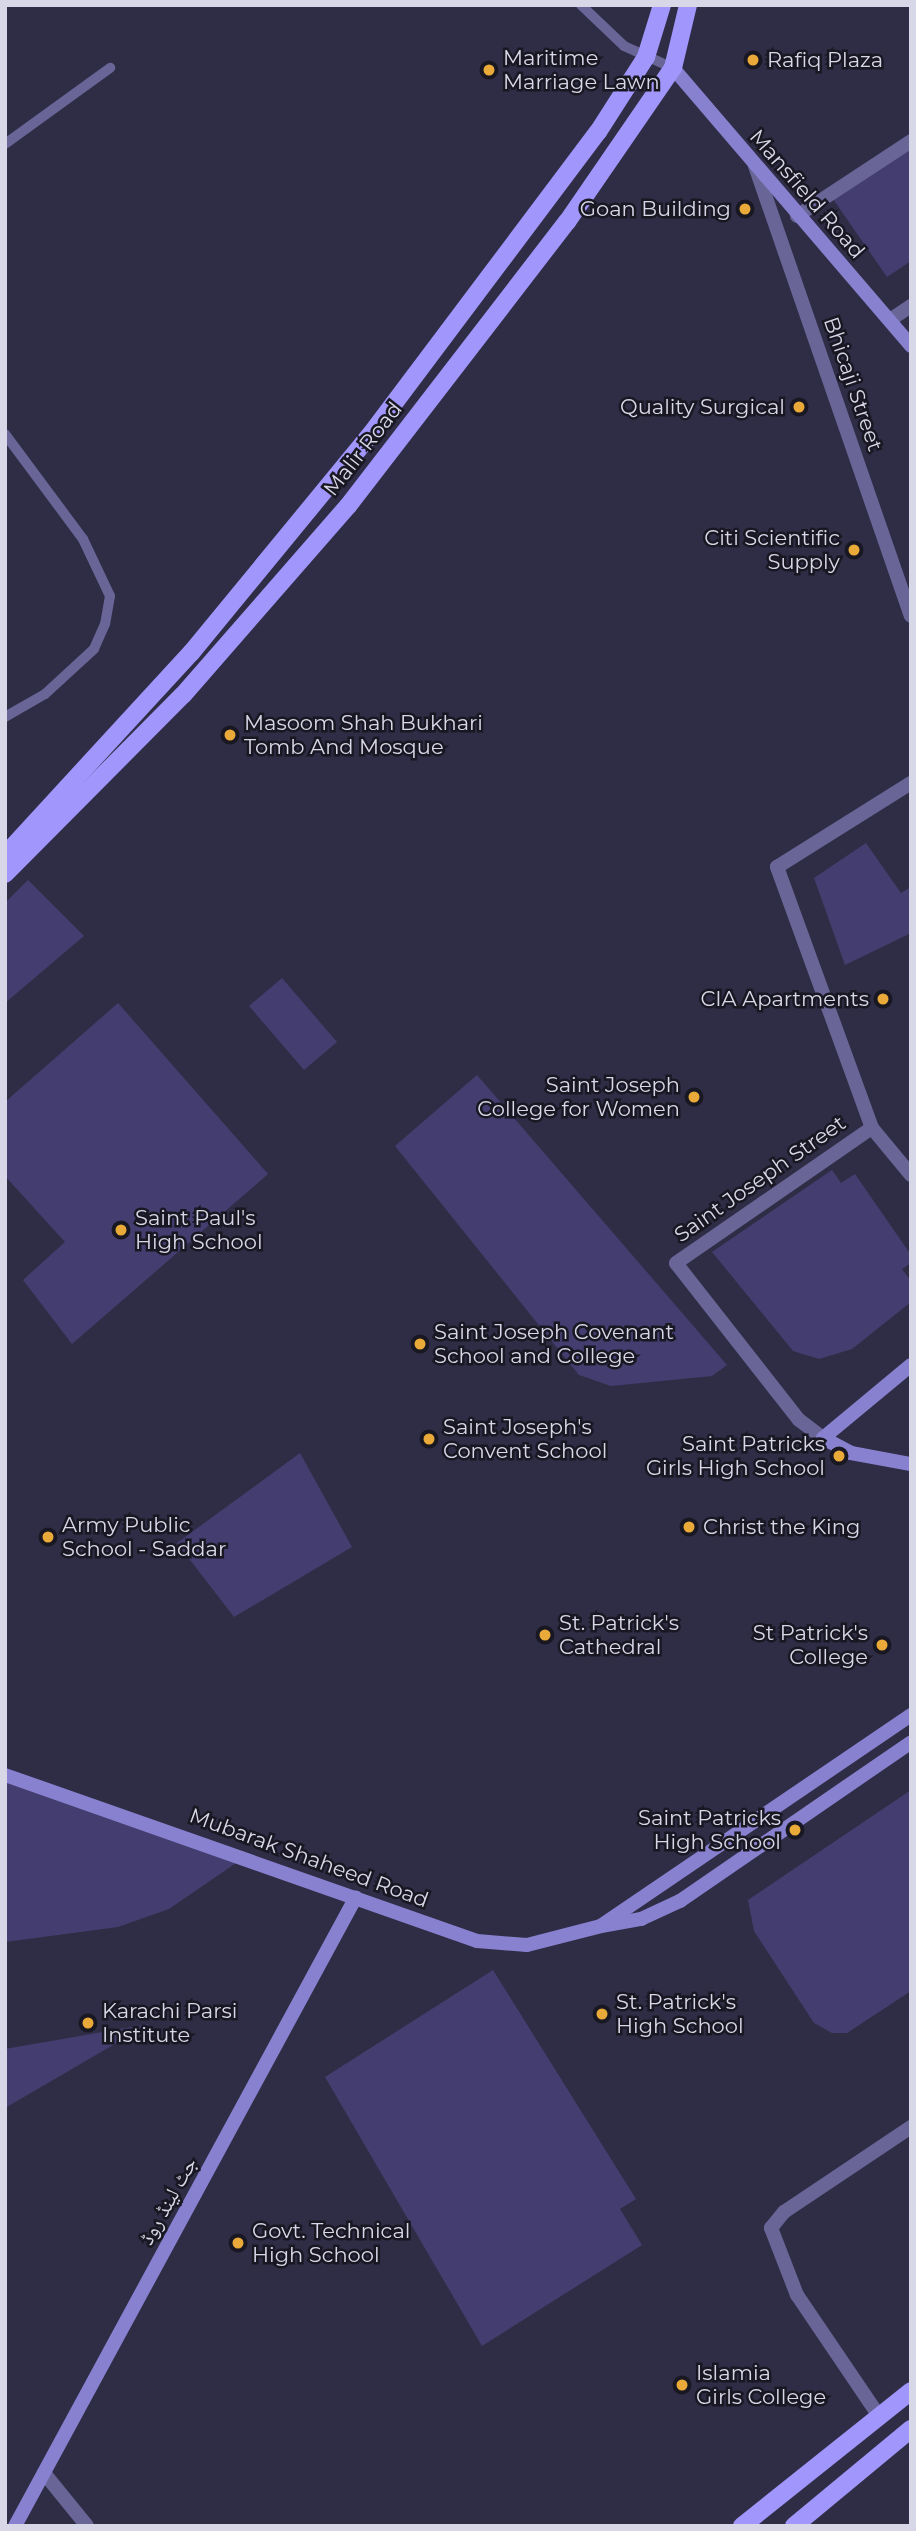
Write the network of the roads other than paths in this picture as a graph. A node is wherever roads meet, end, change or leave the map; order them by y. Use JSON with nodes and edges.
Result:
{"nodes":[{"id":1,"x":581,"y":5,"type":"edge"},
{"id":2,"x":649,"y":5,"type":"edge"},
{"id":3,"x":662,"y":5,"type":"edge"},
{"id":4,"x":688,"y":5,"type":"edge"},
{"id":5,"x":657,"y":31,"type":"junction"},
{"id":6,"x":646,"y":57,"type":"junction"},
{"id":7,"x":110,"y":68,"type":"dead end"},
{"id":8,"x":673,"y":68,"type":"junction"},
{"id":9,"x":911,"y":141,"type":"edge"},
{"id":10,"x":5,"y":144,"type":"edge"},
{"id":11,"x":755,"y":166,"type":"junction"},
{"id":12,"x":797,"y":216,"type":"junction"},
{"id":13,"x":911,"y":306,"type":"edge"},
{"id":14,"x":890,"y":320,"type":"junction"},
{"id":15,"x":911,"y":346,"type":"edge"},
{"id":16,"x":5,"y":434,"type":"edge"},
{"id":17,"x":911,"y":616,"type":"edge"},
{"id":18,"x":5,"y":717,"type":"edge"},
{"id":19,"x":911,"y":783,"type":"edge"},
{"id":20,"x":5,"y":855,"type":"edge"},
{"id":21,"x":5,"y":874,"type":"edge"},
{"id":22,"x":872,"y":1128,"type":"junction"},
{"id":23,"x":911,"y":1175,"type":"edge"},
{"id":24,"x":911,"y":1365,"type":"edge"},
{"id":25,"x":823,"y":1438,"type":"junction"},
{"id":26,"x":911,"y":1464,"type":"edge"},
{"id":27,"x":911,"y":1715,"type":"edge"},
{"id":28,"x":911,"y":1742,"type":"edge"},
{"id":29,"x":5,"y":1775,"type":"edge"},
{"id":30,"x":356,"y":1897,"type":"junction"},
{"id":31,"x":601,"y":1926,"type":"junction"},
{"id":32,"x":911,"y":2127,"type":"edge"},
{"id":33,"x":911,"y":2391,"type":"edge"},
{"id":34,"x":879,"y":2416,"type":"junction"},
{"id":35,"x":911,"y":2430,"type":"edge"},
{"id":36,"x":44,"y":2473,"type":"junction"},
{"id":37,"x":15,"y":2526,"type":"edge"},
{"id":38,"x":87,"y":2526,"type":"edge"},
{"id":39,"x":742,"y":2526,"type":"edge"},
{"id":40,"x":794,"y":2526,"type":"edge"}],
"edges":[{"from":1,"to":6,"type":"lane"},
{"from":2,"to":5,"type":"main road"},
{"from":3,"to":5,"type":"main road","name":"Malir Road"},
{"from":4,"to":8,"type":"main road","name":"Malir Road"},
{"from":5,"to":6,"type":"main road","name":"Malir Road"},
{"from":6,"to":8,"type":"lane"},
{"from":6,"to":20,"type":"main road","name":"Malir Road"},
{"from":7,"to":10,"type":"lane"},
{"from":8,"to":11,"type":"street","name":"Mansfield Road"},
{"from":8,"to":21,"type":"main road","name":"Malir Road"},
{"from":9,"to":12,"type":"street"},
{"from":11,"to":12,"type":"street","name":"Mansfield Road"},
{"from":11,"to":17,"type":"street","name":"Bhicaji Street"},
{"from":12,"to":14,"type":"street","name":"Mansfield Road"},
{"from":13,"to":14,"type":"street"},
{"from":14,"to":15,"type":"street","name":"Mansfield Road"},
{"from":16,"to":18,"type":"lane"},
{"from":19,"to":22,"type":"street","name":"Saint Joseph Street"},
{"from":22,"to":23,"type":"street"},
{"from":22,"to":25,"type":"street","name":"Saint Joseph Street"},
{"from":24,"to":25,"type":"street"},
{"from":25,"to":26,"type":"street"},
{"from":27,"to":31,"type":"street","name":"Mubarak Shaheed Road"},
{"from":28,"to":31,"type":"street","name":"Mubarak Shaheed Road"},
{"from":29,"to":30,"type":"street","name":"Mubarak Shaheed Road"},
{"from":30,"to":31,"type":"street","name":"Mubarak Shaheed Road"},
{"from":30,"to":36,"type":"street","name":"جٹ لینڈ روڈ"},
{"from":32,"to":34,"type":"street"},
{"from":33,"to":34,"type":"main road"},
{"from":34,"to":39,"type":"main road"},
{"from":35,"to":40,"type":"main road"},
{"from":36,"to":37,"type":"street","name":"جٹ لینڈ روڈ"},
{"from":36,"to":38,"type":"street"}]}
